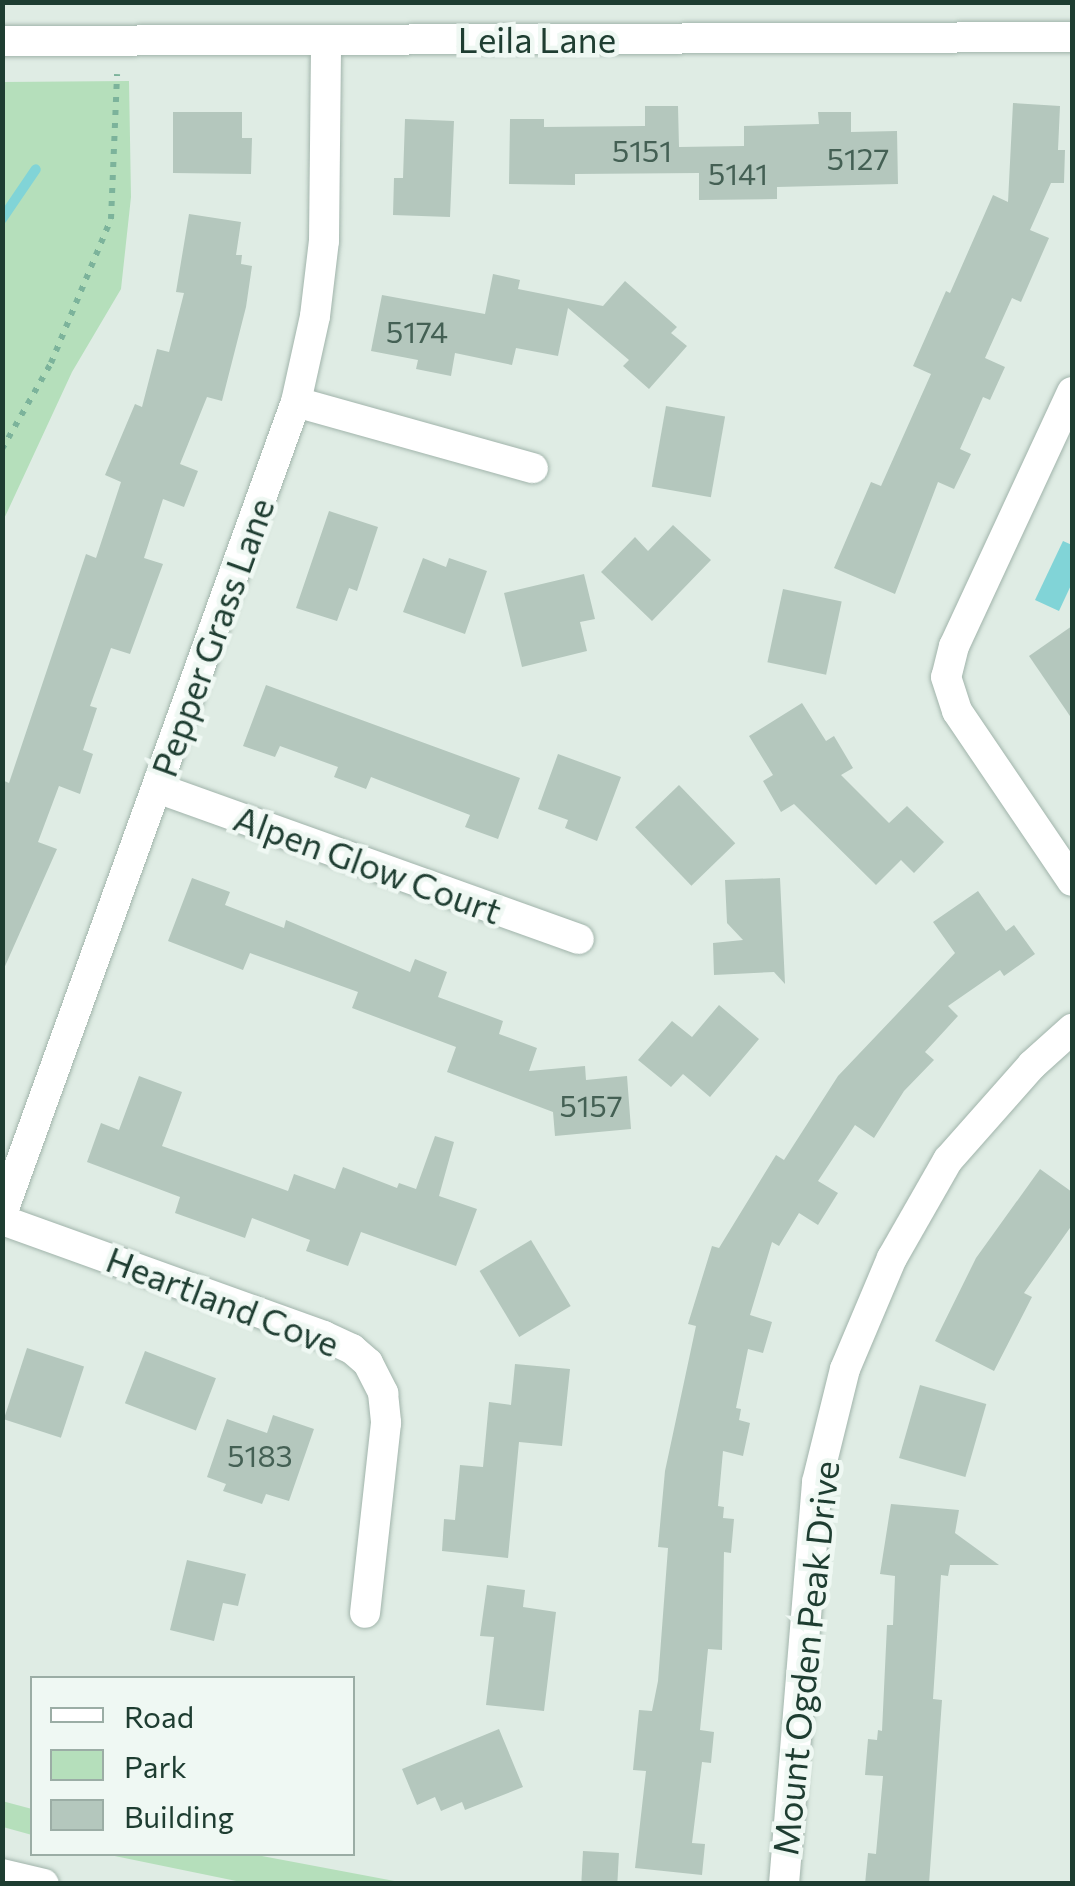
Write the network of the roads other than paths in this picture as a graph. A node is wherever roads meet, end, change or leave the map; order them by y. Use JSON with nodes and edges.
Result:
{"nodes":[{"id":1,"x":1072,"y":38,"type":"edge"},
{"id":2,"x":326,"y":40,"type":"junction"},
{"id":3,"x":2,"y":42,"type":"edge"},
{"id":4,"x":296,"y":402,"type":"junction"},
{"id":5,"x":1069,"y":409,"type":"edge"},
{"id":6,"x":533,"y":468,"type":"dead end"},
{"id":7,"x":157,"y":788,"type":"junction"},
{"id":8,"x":1072,"y":881,"type":"edge"},
{"id":9,"x":578,"y":939,"type":"dead end"},
{"id":10,"x":1072,"y":1029,"type":"edge"},
{"id":11,"x":2,"y":1217,"type":"edge"},
{"id":12,"x":366,"y":1613,"type":"dead end"},
{"id":13,"x":2,"y":1874,"type":"edge"},
{"id":14,"x":44,"y":1884,"type":"edge"},
{"id":15,"x":784,"y":1884,"type":"edge"}],
"edges":[{"from":1,"to":2,"type":"street","name":"Leila Lane"},
{"from":2,"to":3,"type":"street","name":"Leila Lane"},
{"from":2,"to":4,"type":"street","name":"Pepper Grass Lane"},
{"from":4,"to":6,"type":"street"},
{"from":4,"to":7,"type":"street","name":"Pepper Grass Lane"},
{"from":5,"to":8,"type":"street"},
{"from":7,"to":9,"type":"street","name":"Alpen Glow Court"},
{"from":7,"to":11,"type":"street","name":"Pepper Grass Lane"},
{"from":10,"to":15,"type":"street","name":"Mount Ogden Peak Drive"},
{"from":11,"to":12,"type":"street","name":"Heartland Cove"},
{"from":13,"to":14,"type":"street"}]}
